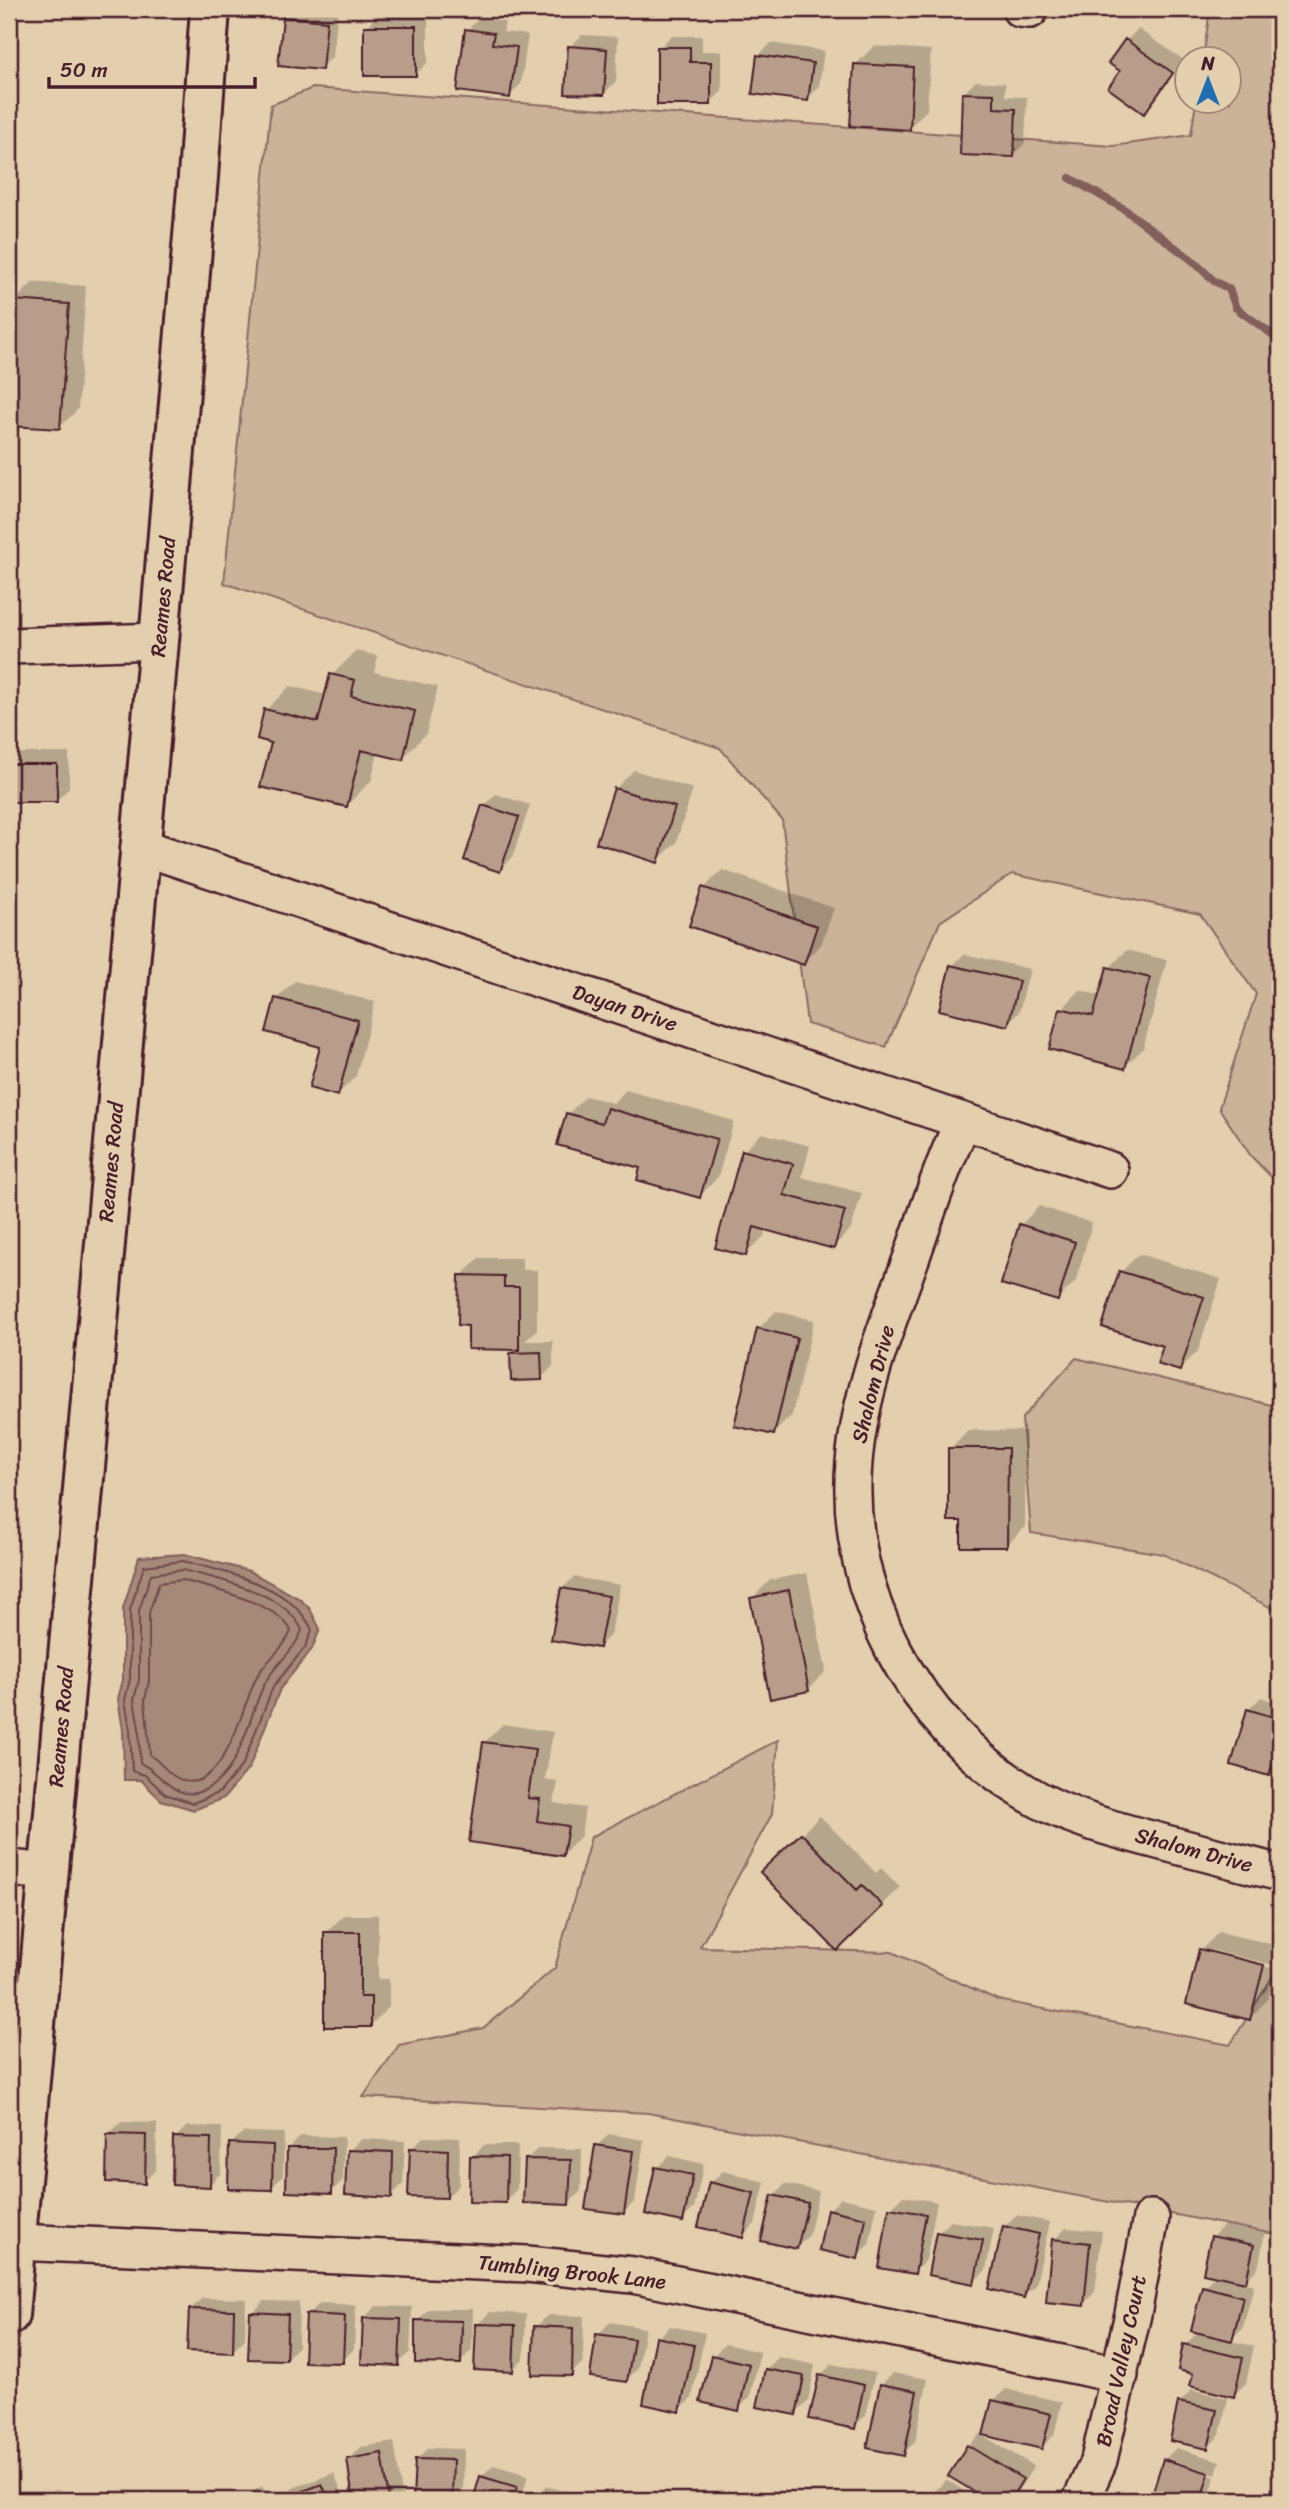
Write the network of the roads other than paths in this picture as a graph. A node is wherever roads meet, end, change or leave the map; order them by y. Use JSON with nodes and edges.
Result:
{"nodes":[{"id":1,"x":210,"y":9,"type":"edge"},
{"id":2,"x":1020,"y":9,"type":"edge"},
{"id":3,"x":1030,"y":10,"type":"edge"},
{"id":4,"x":159,"y":641,"type":"junction"},
{"id":5,"x":9,"y":646,"type":"edge"},
{"id":6,"x":139,"y":846,"type":"junction"},
{"id":7,"x":963,"y":1121,"type":"junction"},
{"id":8,"x":1110,"y":1170,"type":"dead end"},
{"id":9,"x":9,"y":1868,"type":"edge"},
{"id":10,"x":48,"y":1872,"type":"junction"},
{"id":11,"x":1280,"y":1873,"type":"edge"},
{"id":12,"x":1151,"y":2218,"type":"dead end"},
{"id":13,"x":15,"y":2242,"type":"junction"},
{"id":14,"x":9,"y":2315,"type":"edge"},
{"id":15,"x":1120,"y":2375,"type":"junction"},
{"id":16,"x":1081,"y":2500,"type":"edge"}],
"edges":[{"from":1,"to":4,"type":"main road","name":"Reames Road"},
{"from":2,"to":3,"type":"street"},
{"from":4,"to":5,"type":"street"},
{"from":4,"to":6,"type":"main road","name":"Reames Road"},
{"from":6,"to":7,"type":"street","name":"Dayan Drive"},
{"from":6,"to":10,"type":"main road","name":"Reames Road"},
{"from":7,"to":8,"type":"street","name":"Dayan Drive"},
{"from":7,"to":11,"type":"street","name":"Shalom Drive"},
{"from":9,"to":10,"type":"street"},
{"from":10,"to":13,"type":"main road","name":"Reames Road"},
{"from":12,"to":15,"type":"street","name":"Broad Valley Court"},
{"from":13,"to":14,"type":"main road","name":"Reames Road"},
{"from":13,"to":15,"type":"street","name":"Tumbling Brook Lane"},
{"from":15,"to":16,"type":"street","name":"Broad Valley Court"}]}
